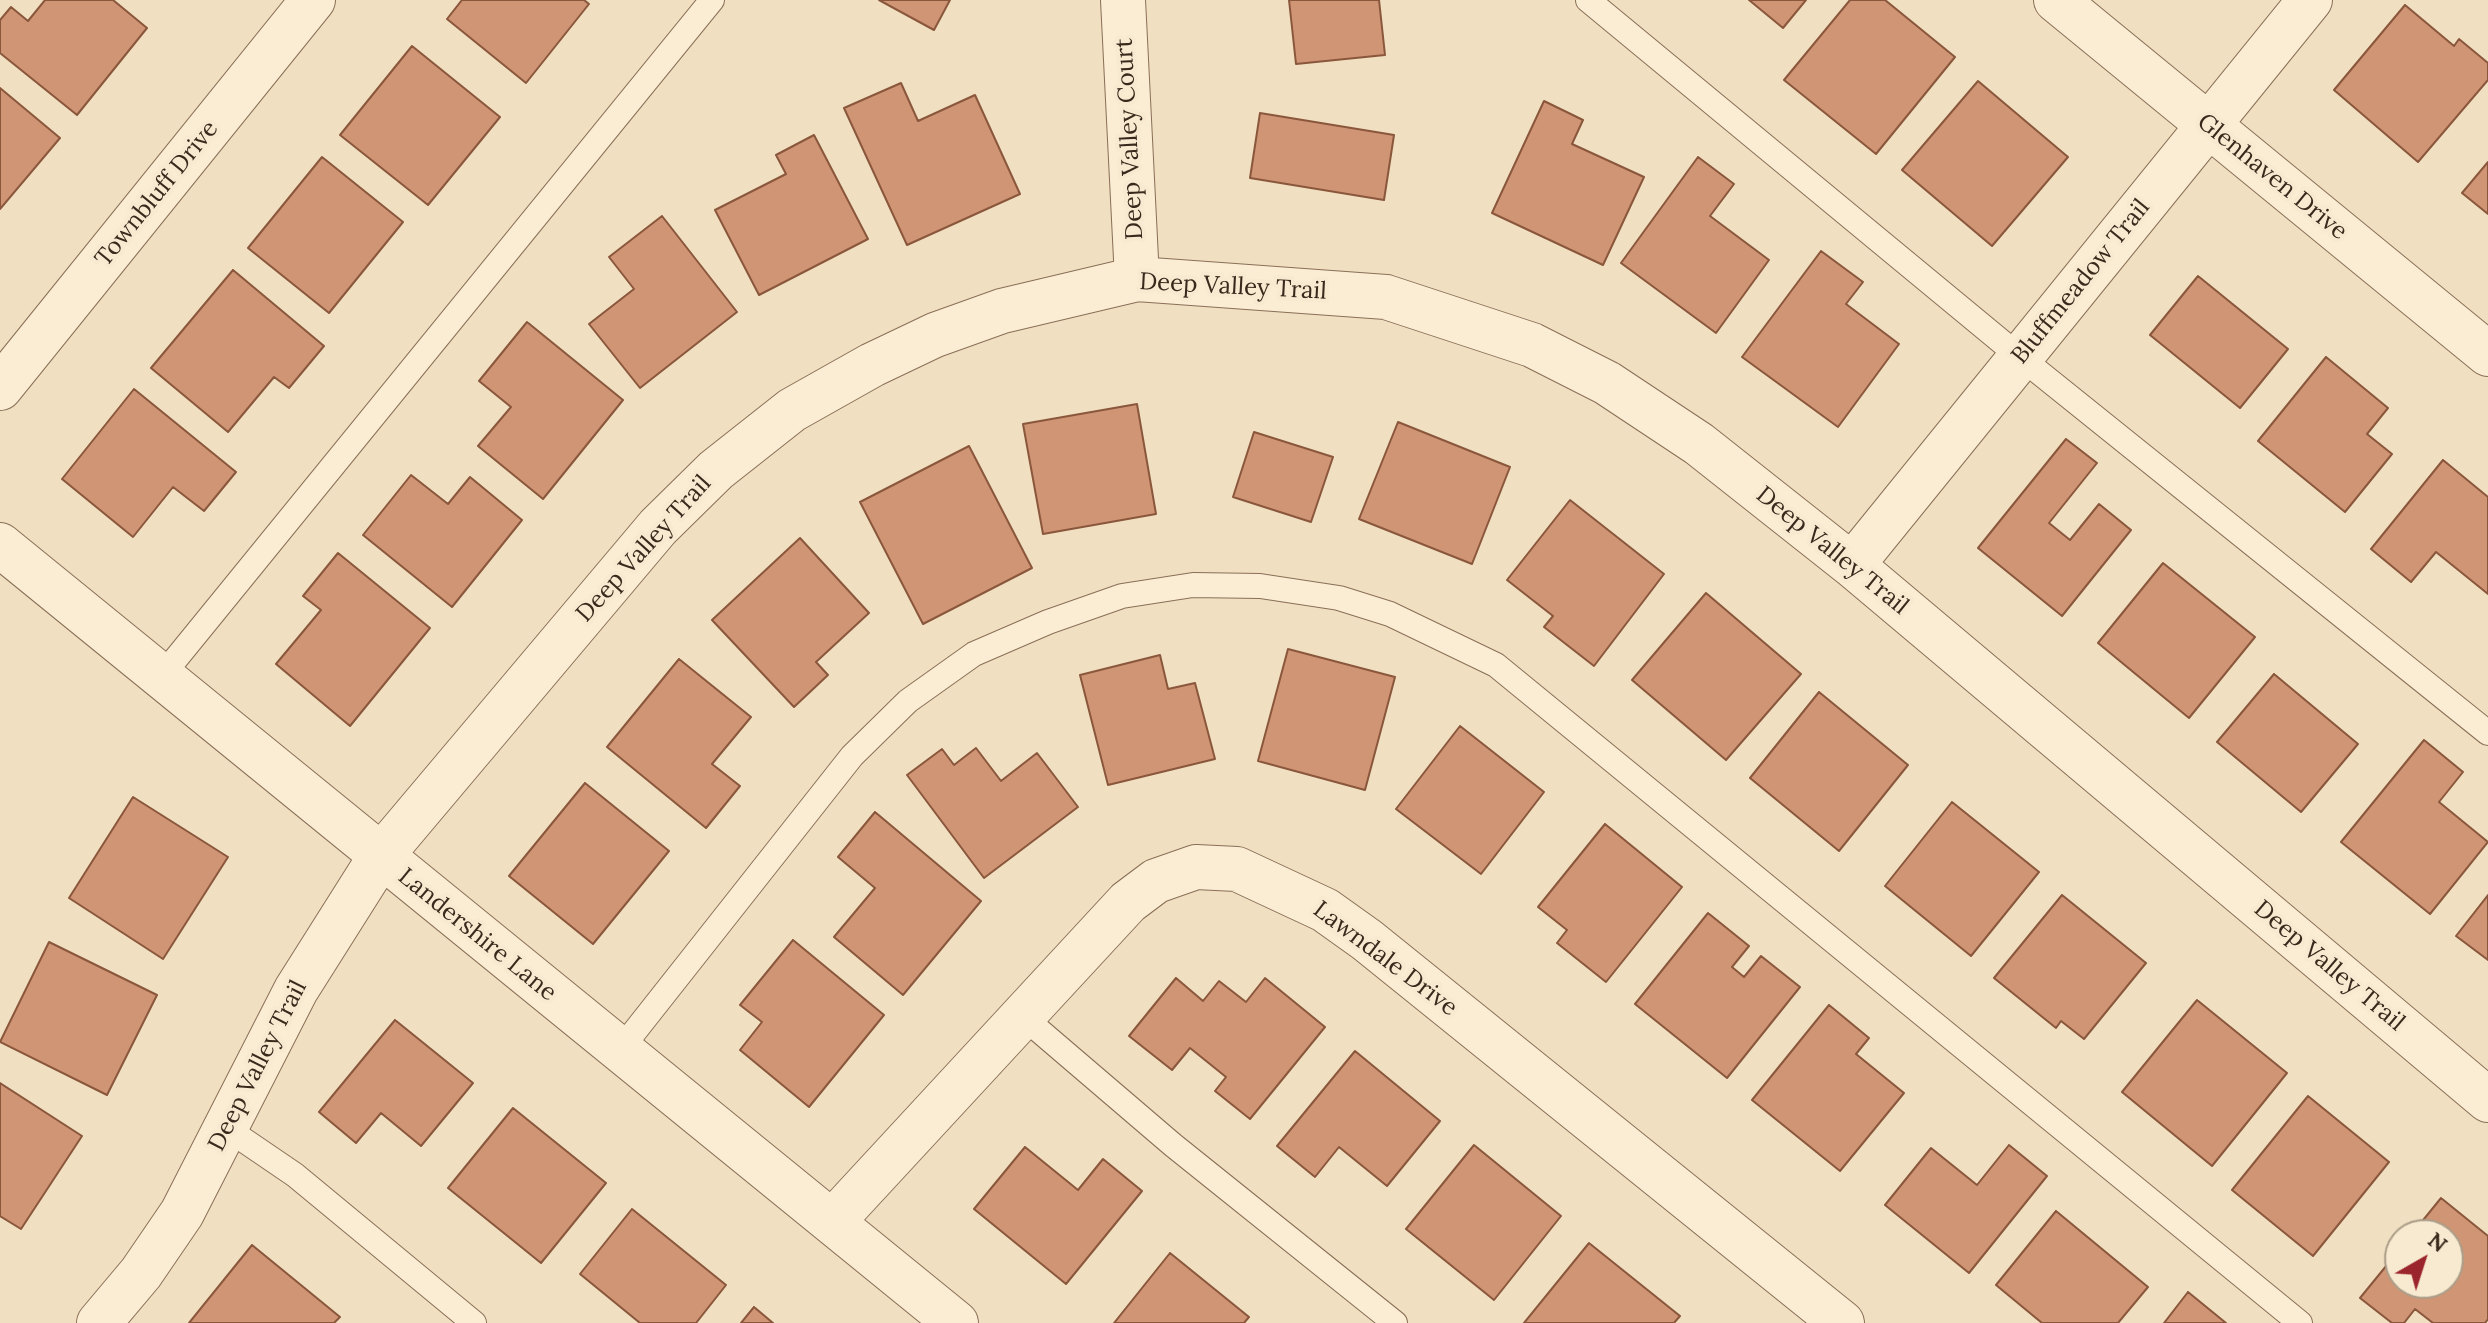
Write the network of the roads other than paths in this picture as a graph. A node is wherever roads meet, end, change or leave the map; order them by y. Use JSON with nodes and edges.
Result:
{"nodes":[{"id":1,"x":313,"y":0,"type":"edge"},
{"id":2,"x":712,"y":0,"type":"edge"},
{"id":3,"x":1123,"y":0,"type":"edge"},
{"id":4,"x":1588,"y":0,"type":"edge"},
{"id":5,"x":2056,"y":0,"type":"edge"},
{"id":6,"x":2310,"y":0,"type":"edge"},
{"id":7,"x":2209,"y":125,"type":"junction"},
{"id":8,"x":1137,"y":279,"type":"junction"},
{"id":9,"x":2488,"y":354,"type":"edge"},
{"id":10,"x":2020,"y":357,"type":"junction"},
{"id":11,"x":0,"y":388,"type":"edge"},
{"id":12,"x":0,"y":545,"type":"edge"},
{"id":13,"x":1852,"y":565,"type":"junction"},
{"id":14,"x":161,"y":677,"type":"junction"},
{"id":15,"x":2488,"y":733,"type":"edge"},
{"id":16,"x":380,"y":857,"type":"junction"},
{"id":17,"x":1021,"y":1015,"type":"junction"},
{"id":18,"x":620,"y":1050,"type":"junction"},
{"id":19,"x":2488,"y":1100,"type":"edge"},
{"id":20,"x":226,"y":1128,"type":"junction"},
{"id":21,"x":833,"y":1221,"type":"junction"},
{"id":22,"x":99,"y":1323,"type":"edge"},
{"id":23,"x":474,"y":1323,"type":"edge"},
{"id":24,"x":956,"y":1323,"type":"edge"},
{"id":25,"x":1395,"y":1323,"type":"edge"},
{"id":26,"x":1842,"y":1323,"type":"edge"},
{"id":27,"x":2300,"y":1323,"type":"edge"}],
"edges":[{"from":1,"to":11,"type":"street","name":"Townbluff Drive"},
{"from":2,"to":14,"type":"lane"},
{"from":3,"to":8,"type":"street","name":"Deep Valley Court"},
{"from":4,"to":10,"type":"lane"},
{"from":5,"to":7,"type":"street","name":"Glenhaven Drive"},
{"from":6,"to":7,"type":"street","name":"Bluffmeadow Trail"},
{"from":7,"to":9,"type":"street","name":"Glenhaven Drive"},
{"from":7,"to":10,"type":"street","name":"Bluffmeadow Trail"},
{"from":8,"to":13,"type":"street","name":"Deep Valley Trail"},
{"from":8,"to":16,"type":"street","name":"Deep Valley Trail"},
{"from":10,"to":13,"type":"street","name":"Bluffmeadow Trail"},
{"from":10,"to":15,"type":"lane"},
{"from":12,"to":14,"type":"street","name":"Landershire Lane"},
{"from":13,"to":19,"type":"street","name":"Deep Valley Trail"},
{"from":14,"to":16,"type":"street","name":"Landershire Lane"},
{"from":16,"to":18,"type":"street","name":"Landershire Lane"},
{"from":16,"to":20,"type":"street","name":"Deep Valley Trail"},
{"from":17,"to":21,"type":"street","name":"Lawndale Drive"},
{"from":17,"to":25,"type":"lane"},
{"from":17,"to":26,"type":"street","name":"Lawndale Drive"},
{"from":18,"to":21,"type":"street","name":"Landershire Lane"},
{"from":18,"to":27,"type":"lane"},
{"from":20,"to":22,"type":"street","name":"Deep Valley Trail"},
{"from":20,"to":23,"type":"lane"},
{"from":21,"to":24,"type":"street","name":"Landershire Lane"}]}
